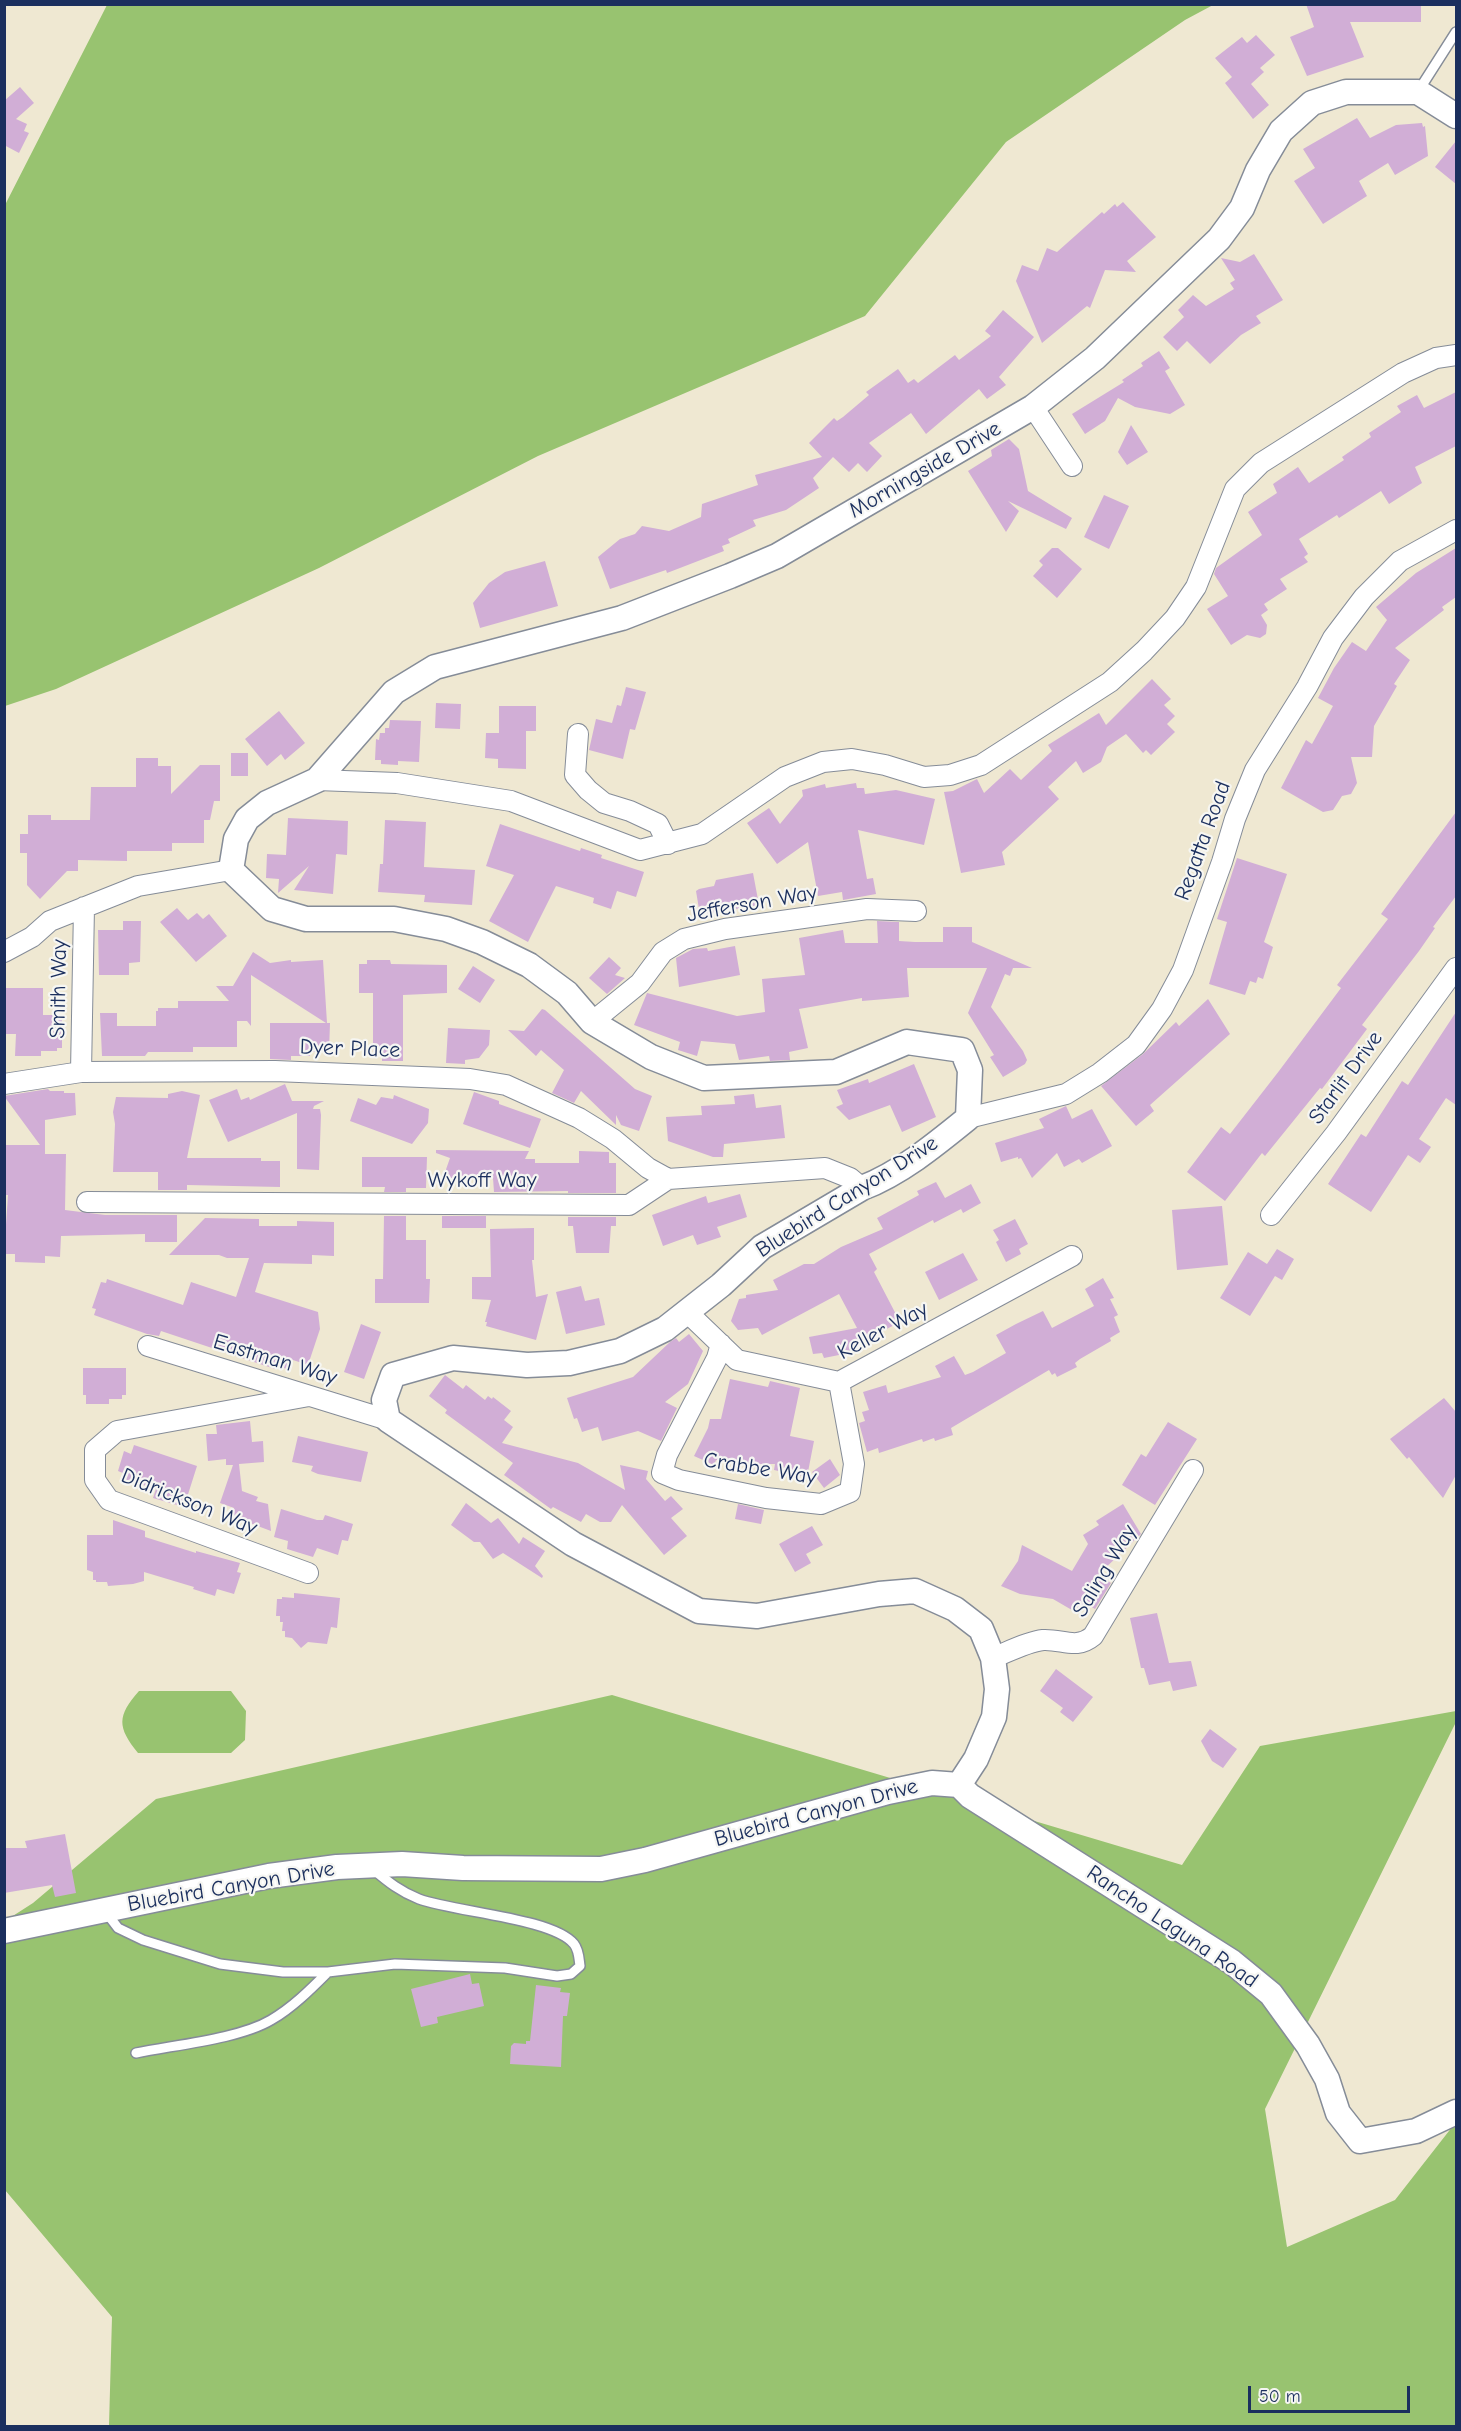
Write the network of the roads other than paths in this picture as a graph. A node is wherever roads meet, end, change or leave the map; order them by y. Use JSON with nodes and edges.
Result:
{"nodes":[{"id":1,"x":1456,"y":32,"type":"edge"},
{"id":2,"x":1418,"y":92,"type":"junction"},
{"id":3,"x":1456,"y":116,"type":"edge"},
{"id":4,"x":1456,"y":355,"type":"edge"},
{"id":5,"x":1033,"y":407,"type":"junction"},
{"id":6,"x":1072,"y":466,"type":"dead end"},
{"id":7,"x":1456,"y":530,"type":"edge"},
{"id":8,"x":578,"y":734,"type":"dead end"},
{"id":9,"x":317,"y":780,"type":"junction"},
{"id":10,"x":668,"y":844,"type":"junction"},
{"id":11,"x":231,"y":870,"type":"junction"},
{"id":12,"x":84,"y":907,"type":"junction"},
{"id":13,"x":916,"y":911,"type":"dead end"},
{"id":14,"x":4,"y":952,"type":"edge"},
{"id":15,"x":1456,"y":968,"type":"edge"},
{"id":16,"x":592,"y":1022,"type":"junction"},
{"id":17,"x":81,"y":1072,"type":"junction"},
{"id":18,"x":4,"y":1084,"type":"edge"},
{"id":19,"x":968,"y":1118,"type":"junction"},
{"id":20,"x":668,"y":1179,"type":"junction"},
{"id":21,"x":862,"y":1188,"type":"junction"},
{"id":22,"x":87,"y":1202,"type":"dead end"},
{"id":23,"x":1271,"y":1215,"type":"dead end"},
{"id":24,"x":1072,"y":1256,"type":"dead end"},
{"id":25,"x":687,"y":1312,"type":"junction"},
{"id":26,"x":721,"y":1344,"type":"junction"},
{"id":27,"x":148,"y":1346,"type":"dead end"},
{"id":28,"x":839,"y":1382,"type":"junction"},
{"id":29,"x":309,"y":1396,"type":"junction"},
{"id":30,"x":388,"y":1420,"type":"junction"},
{"id":31,"x":1193,"y":1470,"type":"dead end"},
{"id":32,"x":308,"y":1574,"type":"dead end"},
{"id":33,"x":993,"y":1658,"type":"junction"},
{"id":34,"x":959,"y":1785,"type":"junction"},
{"id":35,"x":369,"y":1865,"type":"junction"},
{"id":36,"x":105,"y":1910,"type":"junction"},
{"id":37,"x":4,"y":1931,"type":"edge"},
{"id":38,"x":328,"y":1972,"type":"junction"},
{"id":39,"x":136,"y":2053,"type":"dead end"},
{"id":40,"x":1456,"y":2112,"type":"edge"}],
"edges":[{"from":1,"to":2,"type":"lane"},
{"from":2,"to":3,"type":"street"},
{"from":2,"to":5,"type":"street","name":"Morningside Drive"},
{"from":4,"to":10,"type":"street"},
{"from":5,"to":6,"type":"street"},
{"from":5,"to":9,"type":"street","name":"Morningside Drive"},
{"from":7,"to":19,"type":"street","name":"Regatta Road"},
{"from":8,"to":10,"type":"street"},
{"from":9,"to":10,"type":"street"},
{"from":9,"to":11,"type":"street"},
{"from":11,"to":12,"type":"street"},
{"from":11,"to":16,"type":"street"},
{"from":12,"to":14,"type":"street"},
{"from":12,"to":17,"type":"street","name":"Smith Way"},
{"from":13,"to":16,"type":"street","name":"Jefferson Way"},
{"from":15,"to":23,"type":"street","name":"Starlit Drive"},
{"from":16,"to":19,"type":"street"},
{"from":17,"to":18,"type":"street","name":"Dyer Place"},
{"from":17,"to":20,"type":"street","name":"Dyer Place"},
{"from":19,"to":21,"type":"street","name":"Bluebird Canyon Drive"},
{"from":20,"to":21,"type":"street","name":"Wykoff Way"},
{"from":20,"to":22,"type":"street","name":"Wykoff Way"},
{"from":21,"to":25,"type":"street","name":"Bluebird Canyon Drive"},
{"from":24,"to":28,"type":"street","name":"Keller Way"},
{"from":25,"to":26,"type":"street","name":"Keller Way"},
{"from":25,"to":30,"type":"street","name":"Bluebird Canyon Drive"},
{"from":26,"to":28,"type":"street","name":"Keller Way"},
{"from":26,"to":28,"type":"street","name":"Crabbe Way"},
{"from":27,"to":29,"type":"street","name":"Eastman Way"},
{"from":29,"to":30,"type":"street","name":"Eastman Way"},
{"from":29,"to":32,"type":"street","name":"Didrickson Way"},
{"from":30,"to":33,"type":"street"},
{"from":31,"to":33,"type":"street","name":"Saling Way"},
{"from":33,"to":34,"type":"street"},
{"from":34,"to":35,"type":"street","name":"Bluebird Canyon Drive"},
{"from":34,"to":40,"type":"street","name":"Rancho Laguna Road"},
{"from":35,"to":36,"type":"street","name":"Bluebird Canyon Drive"},
{"from":35,"to":38,"type":"lane"},
{"from":36,"to":37,"type":"street","name":"Bluebird Canyon Drive"},
{"from":36,"to":38,"type":"lane"},
{"from":38,"to":39,"type":"lane"}]}
